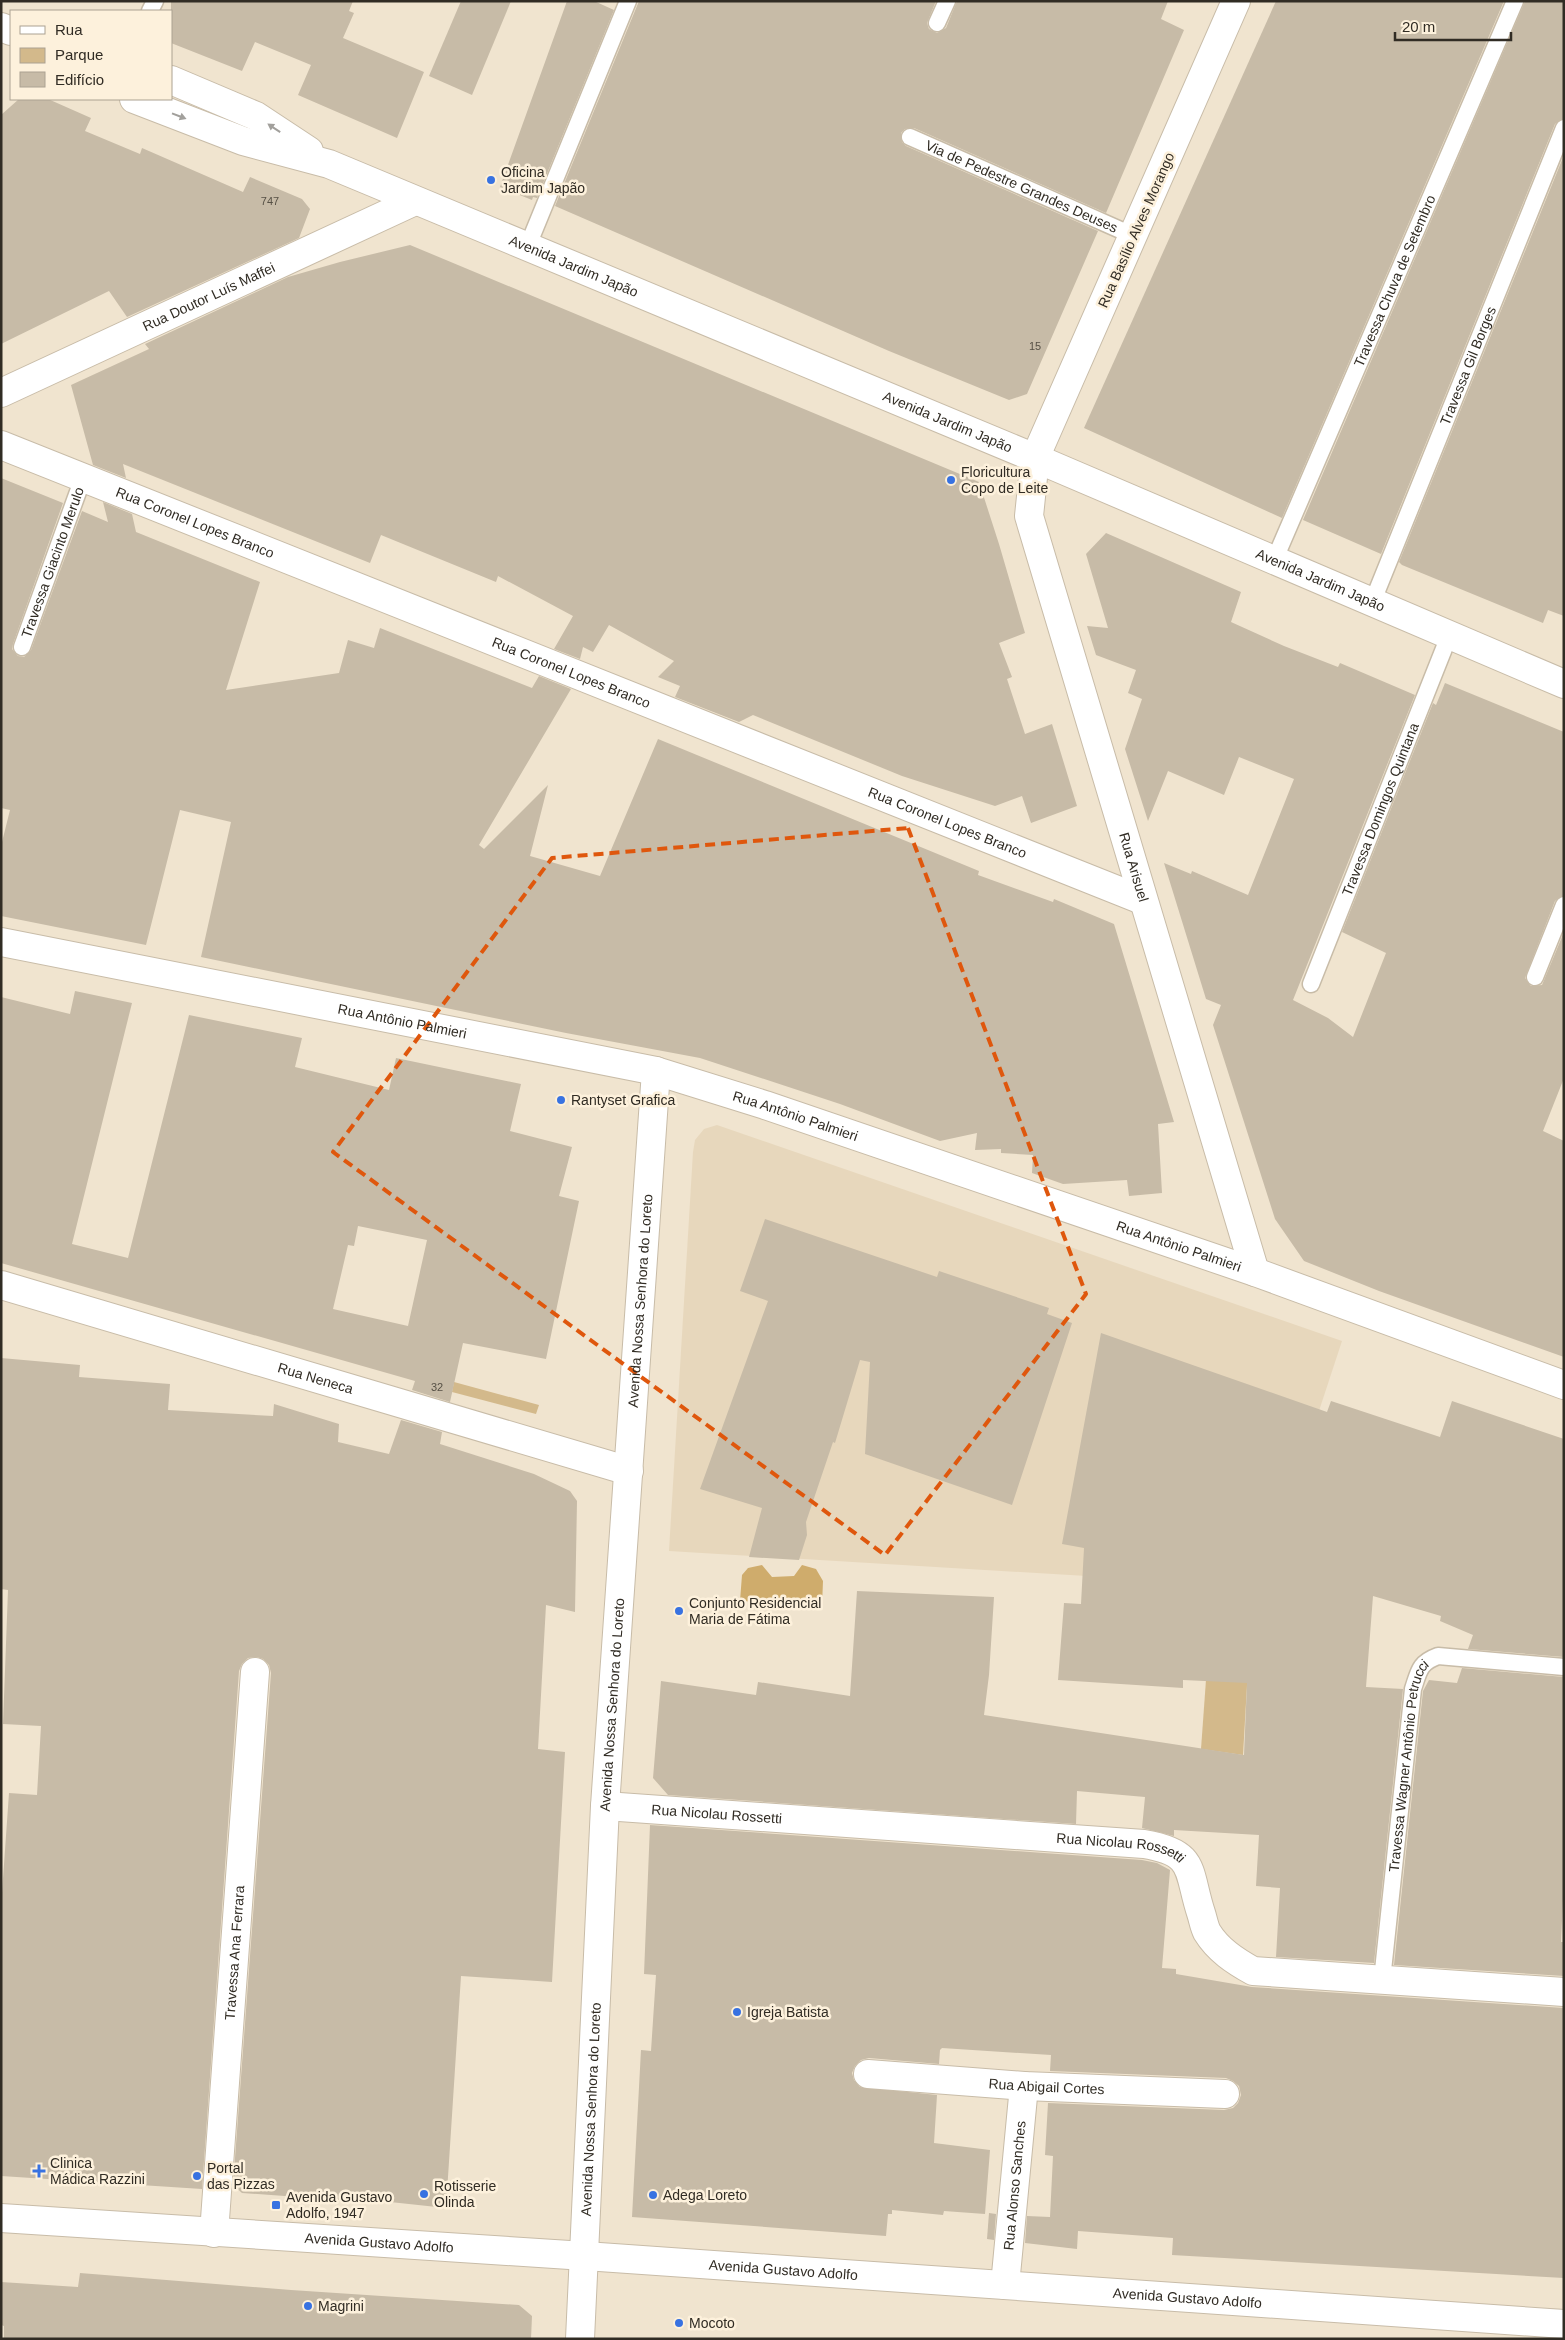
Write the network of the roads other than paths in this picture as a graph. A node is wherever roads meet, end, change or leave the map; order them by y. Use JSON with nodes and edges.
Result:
{"nodes":[{"id":1,"x":628,"y":1,"type":"edge"},
{"id":2,"x":947,"y":1,"type":"edge"},
{"id":3,"x":1236,"y":1,"type":"edge"},
{"id":4,"x":1515,"y":1,"type":"edge"},
{"id":5,"x":937,"y":23,"type":"dead end"},
{"id":6,"x":10,"y":33,"type":"edge"},
{"id":7,"x":1,"y":46,"type":"edge"},
{"id":8,"x":172,"y":80,"type":"edge"},
{"id":9,"x":137,"y":100,"type":"edge"},
{"id":10,"x":1564,"y":128,"type":"edge"},
{"id":11,"x":910,"y":137,"type":"dead end"},
{"id":12,"x":330,"y":164,"type":"junction"},
{"id":13,"x":415,"y":201,"type":"junction"},
{"id":14,"x":1134,"y":236,"type":"junction"},
{"id":15,"x":527,"y":248,"type":"junction"},
{"id":16,"x":1,"y":392,"type":"edge"},
{"id":17,"x":1,"y":445,"type":"edge"},
{"id":18,"x":1034,"y":458,"type":"junction"},
{"id":19,"x":83,"y":478,"type":"junction"},
{"id":20,"x":1274,"y":561,"type":"junction"},
{"id":21,"x":1372,"y":603,"type":"junction"},
{"id":22,"x":1449,"y":636,"type":"junction"},
{"id":23,"x":22,"y":647,"type":"dead end"},
{"id":24,"x":1564,"y":684,"type":"edge"},
{"id":25,"x":1142,"y":900,"type":"junction"},
{"id":26,"x":1564,"y":905,"type":"edge"},
{"id":27,"x":1,"y":942,"type":"edge"},
{"id":28,"x":1535,"y":977,"type":"dead end"},
{"id":29,"x":1311,"y":984,"type":"dead end"},
{"id":30,"x":656,"y":1071,"type":"junction"},
{"id":31,"x":1255,"y":1272,"type":"junction"},
{"id":32,"x":1,"y":1285,"type":"edge"},
{"id":33,"x":1564,"y":1385,"type":"edge"},
{"id":34,"x":629,"y":1471,"type":"junction"},
{"id":35,"x":1564,"y":1667,"type":"edge"},
{"id":36,"x":255,"y":1672,"type":"dead end"},
{"id":37,"x":605,"y":1806,"type":"junction"},
{"id":38,"x":1382,"y":1980,"type":"junction"},
{"id":39,"x":1564,"y":1992,"type":"edge"},
{"id":40,"x":868,"y":2074,"type":"dead end"},
{"id":41,"x":1024,"y":2086,"type":"junction"},
{"id":42,"x":1225,"y":2094,"type":"dead end"},
{"id":43,"x":1,"y":2218,"type":"edge"},
{"id":44,"x":214,"y":2233,"type":"junction"},
{"id":45,"x":586,"y":2256,"type":"junction"},
{"id":46,"x":1005,"y":2285,"type":"junction"},
{"id":47,"x":1564,"y":2324,"type":"edge"},
{"id":48,"x":580,"y":2339,"type":"edge"}],
"edges":[{"from":1,"to":15,"type":"lane"},
{"from":2,"to":5,"type":"lane"},
{"from":3,"to":14,"type":"street","name":"Rua Basílio Alves Morango"},
{"from":4,"to":20,"type":"lane","name":"Travessa Chuva de Setembro"},
{"from":6,"to":7,"type":"street"},
{"from":12,"to":8,"type":"street","name":"Avenida Jardim Japão","one_way":true},
{"from":9,"to":12,"type":"street","name":"Avenida Jardim Japão","one_way":true},
{"from":10,"to":21,"type":"lane","name":"Travessa Gil Borges"},
{"from":11,"to":14,"type":"lane","name":"Via de Pedestre Grandes Deuses"},
{"from":12,"to":13,"type":"street","name":"Avenida Jardim Japão"},
{"from":13,"to":15,"type":"street","name":"Avenida Jardim Japão"},
{"from":13,"to":16,"type":"street","name":"Rua Doutor Luís Maffei"},
{"from":14,"to":18,"type":"street","name":"Rua Basílio Alves Morango"},
{"from":15,"to":18,"type":"street","name":"Avenida Jardim Japão"},
{"from":17,"to":19,"type":"street","name":"Rua Coronel Lopes Branco"},
{"from":18,"to":20,"type":"street","name":"Avenida Jardim Japão"},
{"from":18,"to":25,"type":"street","name":"Rua Arisuel"},
{"from":19,"to":23,"type":"lane","name":"Travessa Giacinto Merulo"},
{"from":19,"to":25,"type":"street","name":"Rua Coronel Lopes Branco"},
{"from":20,"to":21,"type":"street","name":"Avenida Jardim Japão"},
{"from":21,"to":22,"type":"street","name":"Avenida Jardim Japão"},
{"from":22,"to":24,"type":"street","name":"Avenida Jardim Japão"},
{"from":22,"to":29,"type":"lane","name":"Travessa Domingos Quintana"},
{"from":25,"to":31,"type":"street","name":"Rua Arisuel"},
{"from":26,"to":28,"type":"lane"},
{"from":27,"to":30,"type":"street","name":"Rua Antônio Palmieri"},
{"from":30,"to":31,"type":"street","name":"Rua Antônio Palmieri"},
{"from":30,"to":34,"type":"street","name":"Avenida Nossa Senhora do Loreto"},
{"from":31,"to":33,"type":"street","name":"Rua Antônio Palmieri"},
{"from":32,"to":34,"type":"street","name":"Rua Neneca"},
{"from":34,"to":37,"type":"street","name":"Avenida Nossa Senhora do Loreto"},
{"from":35,"to":38,"type":"lane","name":"Travessa Wagner Antônio Petrucci"},
{"from":36,"to":44,"type":"street","name":"Travessa Ana Ferrara"},
{"from":37,"to":38,"type":"street","name":"Rua Nicolau Rossetti"},
{"from":37,"to":45,"type":"street","name":"Avenida Nossa Senhora do Loreto"},
{"from":38,"to":39,"type":"street","name":"Rua Nicolau Rossetti"},
{"from":40,"to":41,"type":"street","name":"Rua Abigail Cortes"},
{"from":41,"to":42,"type":"street","name":"Rua Abigail Cortes"},
{"from":41,"to":46,"type":"street","name":"Rua Alonso Sanches"},
{"from":43,"to":44,"type":"street","name":"Avenida Gustavo Adolfo"},
{"from":44,"to":45,"type":"street","name":"Avenida Gustavo Adolfo"},
{"from":45,"to":46,"type":"street","name":"Avenida Gustavo Adolfo"},
{"from":45,"to":48,"type":"street","name":"Avenida Nossa Senhora do Loreto"},
{"from":46,"to":47,"type":"street","name":"Avenida Gustavo Adolfo"}]}
